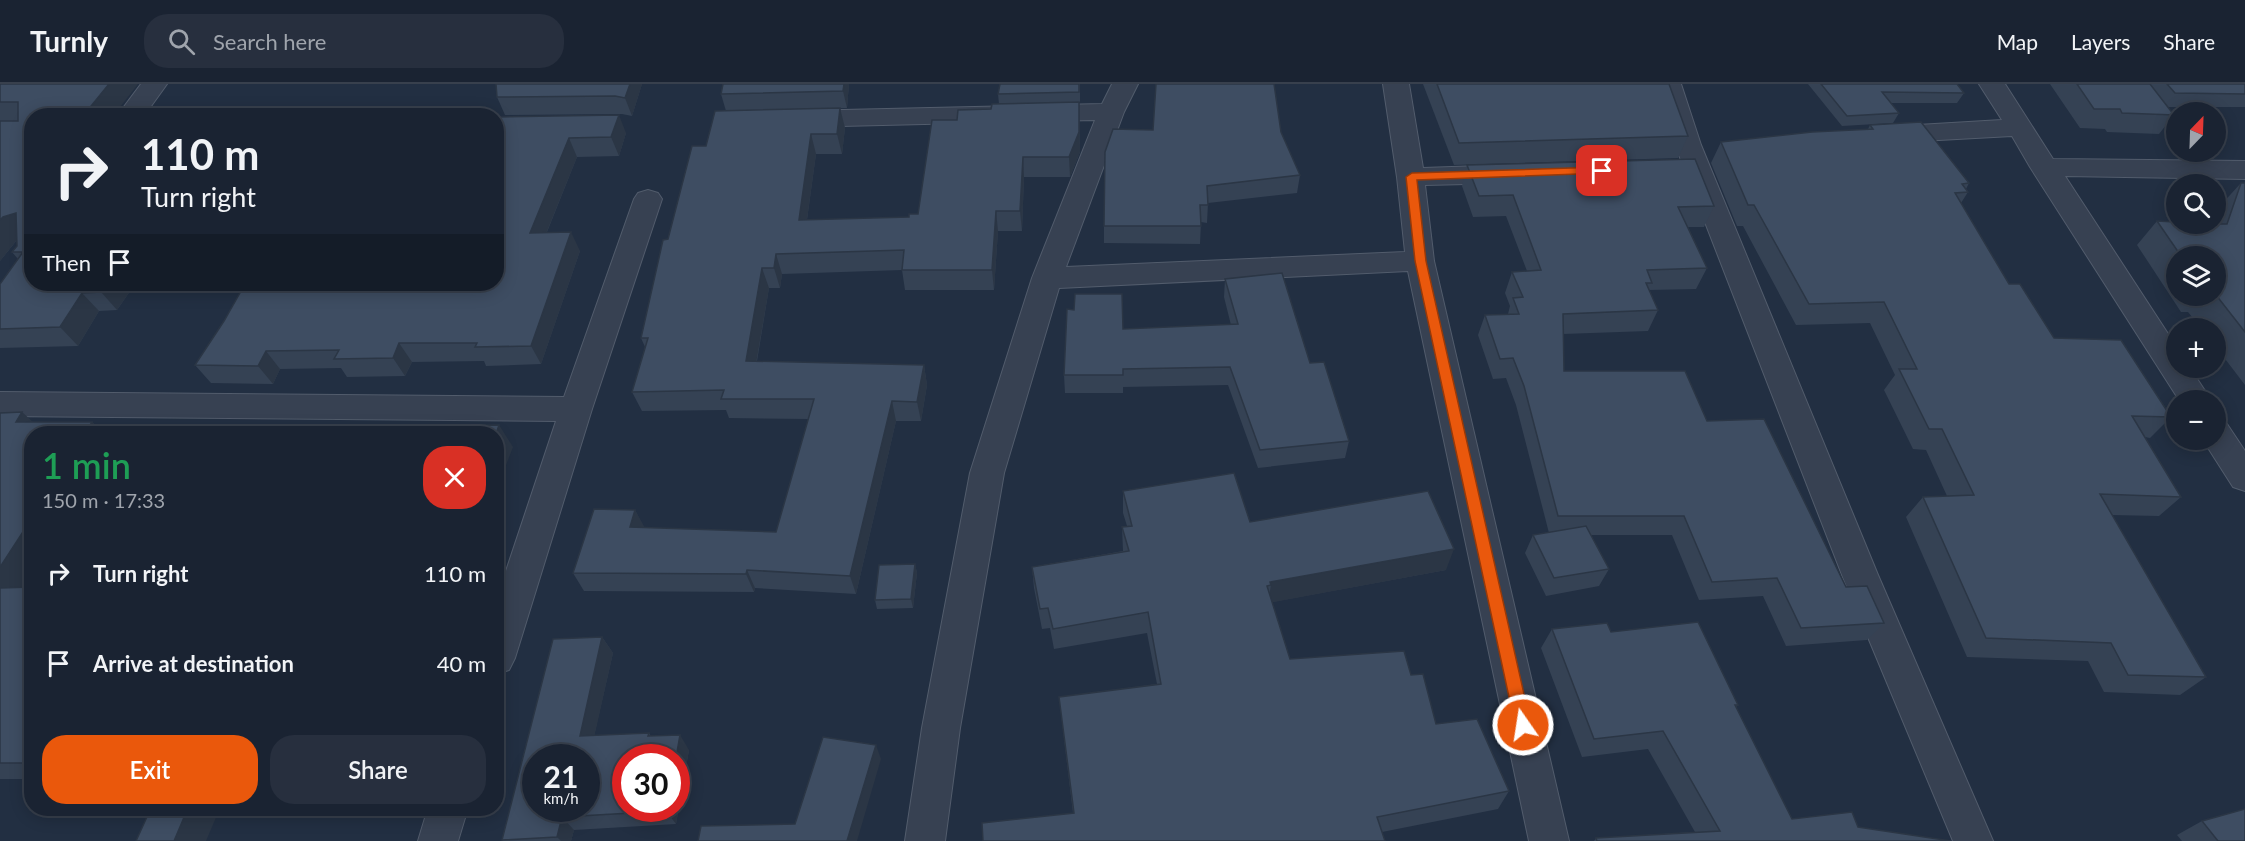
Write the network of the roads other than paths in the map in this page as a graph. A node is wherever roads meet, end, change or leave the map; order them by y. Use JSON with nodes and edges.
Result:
{"nodes":[{"id":1,"x":154,"y":84,"type":"edge"},
{"id":2,"x":1396,"y":84,"type":"edge"},
{"id":3,"x":1668,"y":84,"type":"edge"},
{"id":4,"x":1992,"y":84,"type":"edge"},
{"id":5,"x":1118,"y":98,"type":"edge"},
{"id":6,"x":136,"y":108,"type":"edge"},
{"id":7,"x":776,"y":119,"type":"edge"},
{"id":8,"x":2020,"y":128,"type":"junction"},
{"id":9,"x":1854,"y":136,"type":"edge"},
{"id":10,"x":2043,"y":167,"type":"junction"},
{"id":11,"x":2245,"y":170,"type":"edge"},
{"id":12,"x":1531,"y":173,"type":"edge"},
{"id":13,"x":1412,"y":177,"type":"junction"},
{"id":14,"x":648,"y":199,"type":"dead end"},
{"id":15,"x":1420,"y":261,"type":"junction"},
{"id":16,"x":1047,"y":278,"type":"junction"},
{"id":17,"x":2188,"y":390,"type":"edge"},
{"id":18,"x":0,"y":404,"type":"edge"},
{"id":19,"x":576,"y":409,"type":"junction"},
{"id":20,"x":2226,"y":449,"type":"edge"},
{"id":21,"x":2245,"y":478,"type":"edge"},
{"id":22,"x":504,"y":633,"type":"edge"},
{"id":23,"x":446,"y":816,"type":"edge"},
{"id":24,"x":438,"y":841,"type":"edge"},
{"id":25,"x":925,"y":841,"type":"edge"},
{"id":26,"x":1549,"y":841,"type":"edge"},
{"id":27,"x":1973,"y":841,"type":"edge"}],
"edges":[{"from":1,"to":6,"type":"street"},
{"from":2,"to":13,"type":"street"},
{"from":3,"to":27,"type":"street"},
{"from":4,"to":8,"type":"street"},
{"from":5,"to":7,"type":"street"},
{"from":5,"to":16,"type":"street"},
{"from":8,"to":9,"type":"street"},
{"from":8,"to":10,"type":"street"},
{"from":10,"to":11,"type":"street"},
{"from":10,"to":17,"type":"street"},
{"from":12,"to":13,"type":"street"},
{"from":13,"to":15,"type":"street"},
{"from":14,"to":19,"type":"street"},
{"from":15,"to":16,"type":"street"},
{"from":15,"to":26,"type":"street"},
{"from":16,"to":25,"type":"street"},
{"from":18,"to":19,"type":"street"},
{"from":19,"to":22,"type":"street"},
{"from":20,"to":21,"type":"street"},
{"from":23,"to":24,"type":"street"}]}
